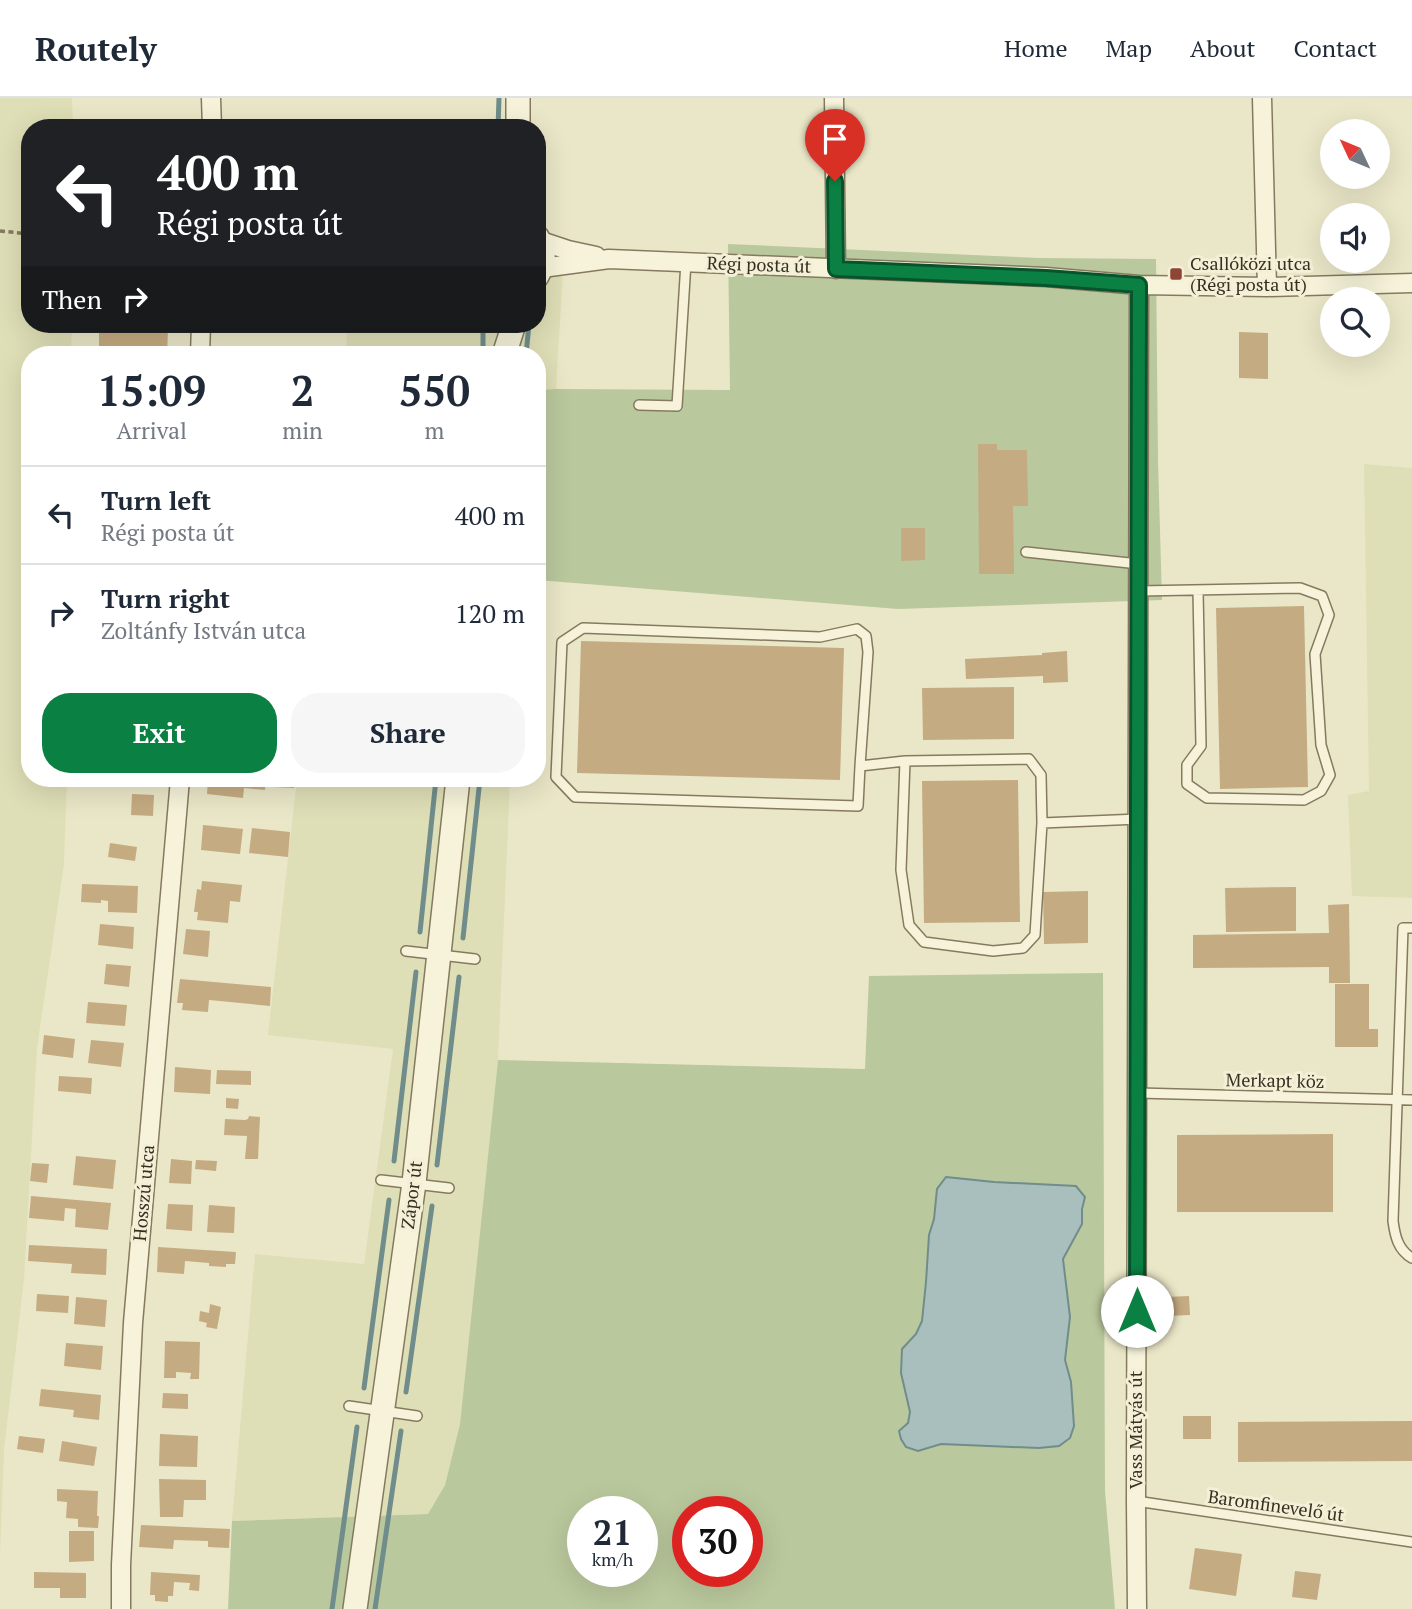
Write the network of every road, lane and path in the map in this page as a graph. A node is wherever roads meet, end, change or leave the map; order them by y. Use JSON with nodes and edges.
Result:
{"nodes":[{"id":1,"x":211,"y":98,"type":"edge"},
{"id":2,"x":518,"y":98,"type":"edge"},
{"id":3,"x":834,"y":98,"type":"edge"},
{"id":4,"x":1262,"y":98,"type":"edge"},
{"id":5,"x":212,"y":119,"type":"edge"},
{"id":6,"x":518,"y":119,"type":"edge"},
{"id":7,"x":0,"y":231,"type":"edge"},
{"id":8,"x":21,"y":233,"type":"edge"},
{"id":9,"x":546,"y":242,"type":"edge"},
{"id":10,"x":609,"y":259,"type":"junction"},
{"id":11,"x":685,"y":262,"type":"junction"},
{"id":12,"x":836,"y":269,"type":"junction"},
{"id":13,"x":546,"y":271,"type":"edge"},
{"id":14,"x":1412,"y":283,"type":"edge"},
{"id":15,"x":1139,"y":285,"type":"junction"},
{"id":16,"x":1267,"y":286,"type":"junction"},
{"id":17,"x":639,"y":405,"type":"dead end"},
{"id":18,"x":1026,"y":552,"type":"dead end"},
{"id":19,"x":1139,"y":564,"type":"junction"},
{"id":20,"x":1198,"y":590,"type":"junction"},
{"id":21,"x":1139,"y":591,"type":"junction"},
{"id":22,"x":905,"y":761,"type":"junction"},
{"id":23,"x":860,"y":766,"type":"junction"},
{"id":24,"x":179,"y":787,"type":"edge"},
{"id":25,"x":457,"y":787,"type":"edge"},
{"id":26,"x":1139,"y":819,"type":"junction"},
{"id":27,"x":1042,"y":823,"type":"junction"},
{"id":28,"x":1412,"y":928,"type":"edge"},
{"id":29,"x":407,"y":951,"type":"dead end"},
{"id":30,"x":439,"y":955,"type":"junction"},
{"id":31,"x":475,"y":959,"type":"dead end"},
{"id":32,"x":1138,"y":1093,"type":"junction"},
{"id":33,"x":1397,"y":1100,"type":"junction"},
{"id":34,"x":1412,"y":1100,"type":"edge"},
{"id":35,"x":381,"y":1180,"type":"dead end"},
{"id":36,"x":414,"y":1184,"type":"junction"},
{"id":37,"x":449,"y":1188,"type":"dead end"},
{"id":38,"x":1412,"y":1258,"type":"edge"},
{"id":39,"x":349,"y":1406,"type":"dead end"},
{"id":40,"x":381,"y":1411,"type":"junction"},
{"id":41,"x":417,"y":1416,"type":"dead end"},
{"id":42,"x":1136,"y":1501,"type":"junction"},
{"id":43,"x":1412,"y":1542,"type":"edge"},
{"id":44,"x":121,"y":1609,"type":"edge"},
{"id":45,"x":355,"y":1609,"type":"edge"},
{"id":46,"x":1137,"y":1609,"type":"edge"}],
"edges":[{"from":1,"to":5,"type":"street"},
{"from":2,"to":6,"type":"street"},
{"from":3,"to":12,"type":"street"},
{"from":4,"to":16,"type":"street"},
{"from":7,"to":8,"type":"path"},
{"from":9,"to":10,"type":"street","name":"Régi posta út"},
{"from":10,"to":11,"type":"street","name":"Régi posta út"},
{"from":10,"to":13,"type":"street","name":"Régi posta út"},
{"from":11,"to":12,"type":"street","name":"Régi posta út"},
{"from":11,"to":17,"type":"lane"},
{"from":12,"to":15,"type":"street","name":"Régi posta út"},
{"from":14,"to":16,"type":"street","name":"Régi posta út"},
{"from":15,"to":16,"type":"street","name":"Régi posta út"},
{"from":15,"to":19,"type":"street","name":"Vass Mátyás út"},
{"from":18,"to":19,"type":"lane"},
{"from":19,"to":21,"type":"street","name":"Vass Mátyás út"},
{"from":20,"to":20,"type":"lane"},
{"from":20,"to":21,"type":"lane"},
{"from":21,"to":26,"type":"street","name":"Vass Mátyás út"},
{"from":22,"to":23,"type":"lane"},
{"from":22,"to":27,"type":"lane"},
{"from":22,"to":27,"type":"lane"},
{"from":23,"to":23,"type":"lane"},
{"from":24,"to":44,"type":"street","name":"Hosszú utca"},
{"from":25,"to":30,"type":"street","name":"Zápor út"},
{"from":26,"to":27,"type":"lane"},
{"from":26,"to":32,"type":"street","name":"Vass Mátyás út"},
{"from":28,"to":33,"type":"lane"},
{"from":29,"to":30,"type":"lane"},
{"from":30,"to":31,"type":"lane"},
{"from":30,"to":36,"type":"street","name":"Zápor út"},
{"from":32,"to":33,"type":"lane","name":"Merkapt köz"},
{"from":32,"to":42,"type":"street","name":"Vass Mátyás út"},
{"from":33,"to":34,"type":"lane","name":"Merkapt köz"},
{"from":33,"to":38,"type":"lane"},
{"from":35,"to":36,"type":"lane"},
{"from":36,"to":37,"type":"lane"},
{"from":36,"to":40,"type":"street","name":"Zápor út"},
{"from":39,"to":40,"type":"lane"},
{"from":40,"to":41,"type":"lane"},
{"from":40,"to":45,"type":"street","name":"Zápor út"},
{"from":42,"to":43,"type":"lane","name":"Baromfinevelő út"},
{"from":42,"to":46,"type":"street","name":"Vass Mátyás út"}]}
